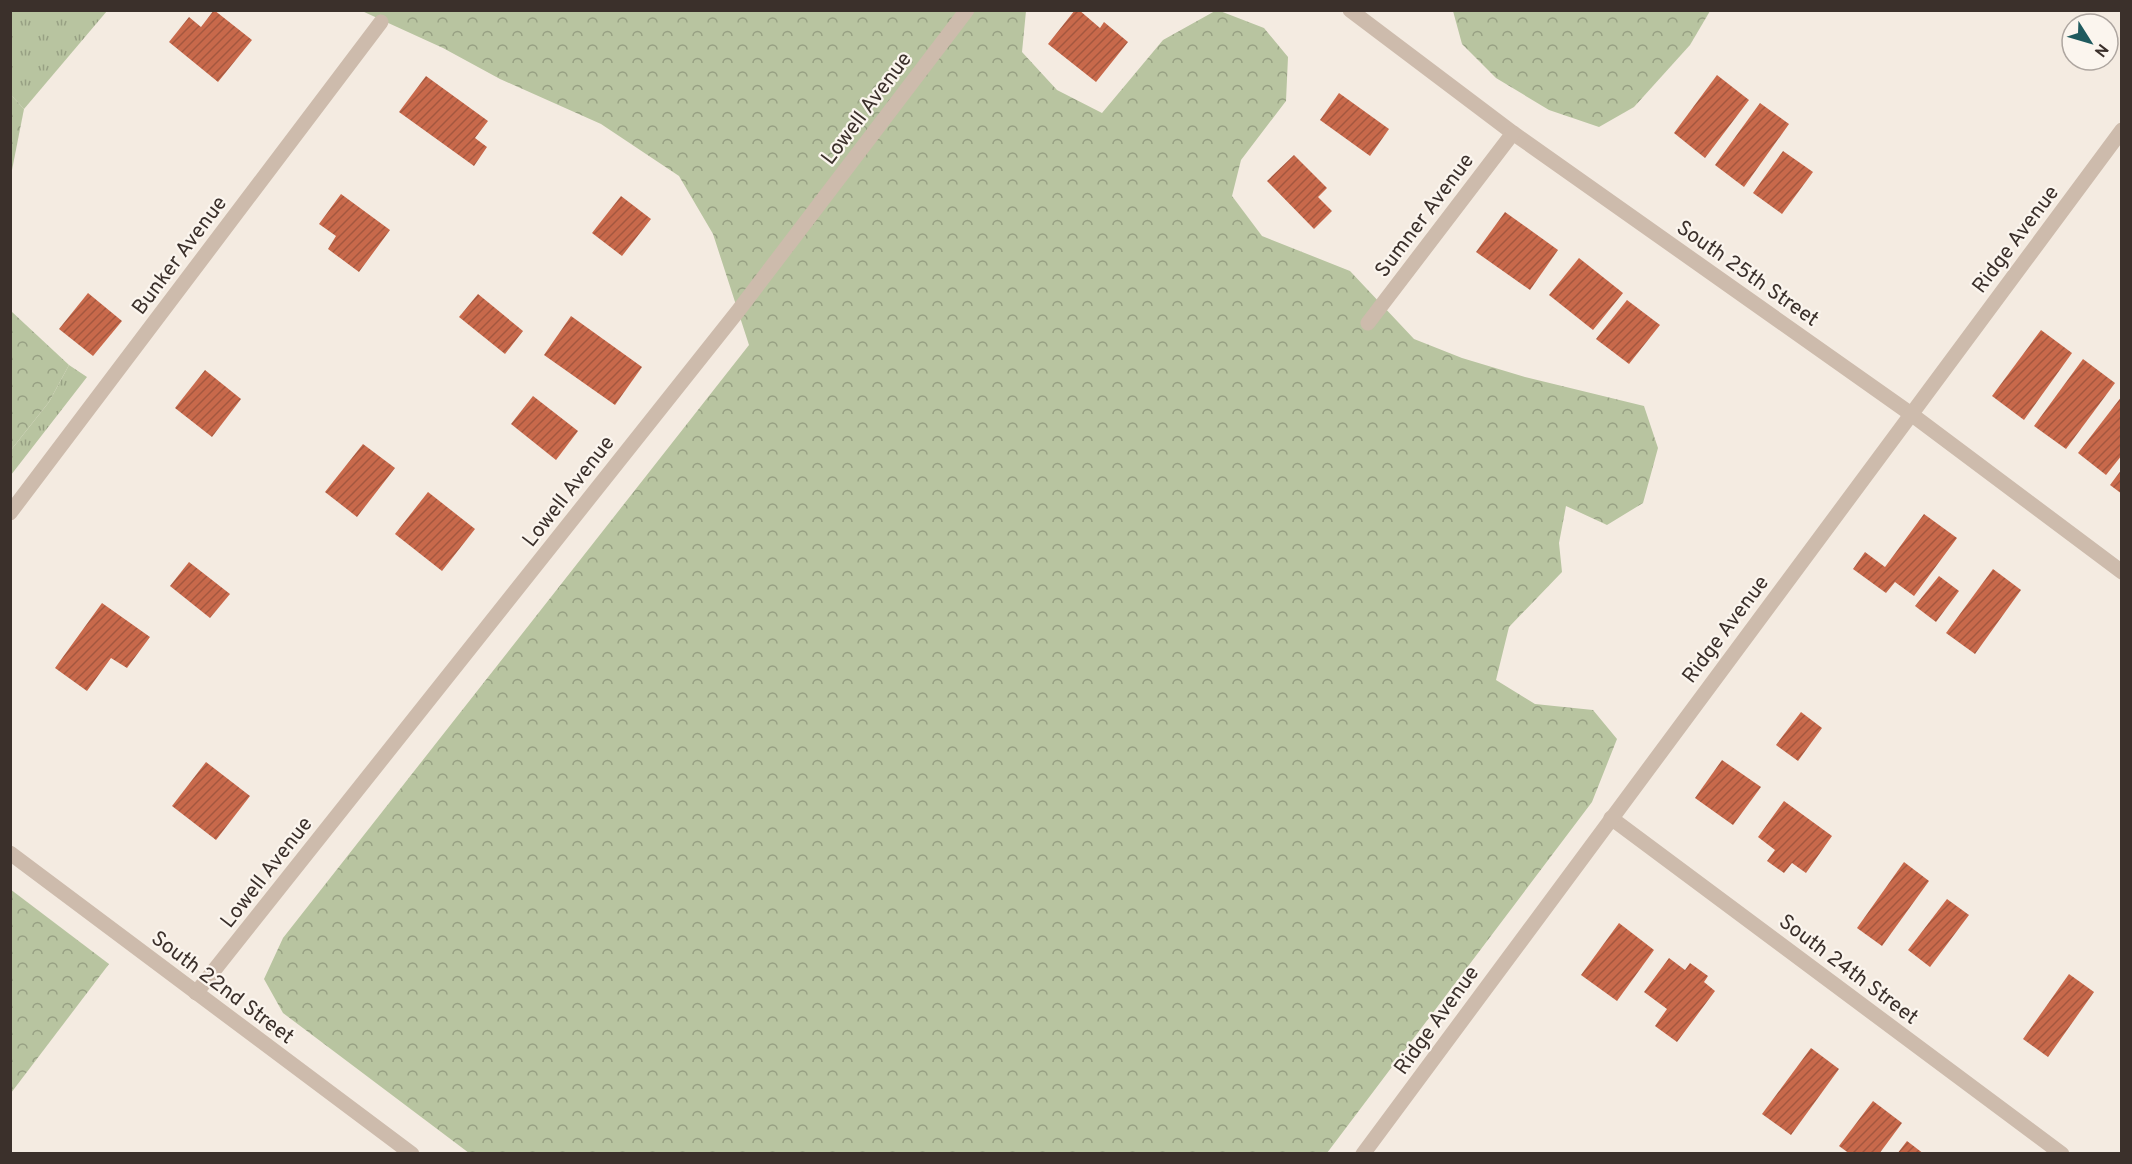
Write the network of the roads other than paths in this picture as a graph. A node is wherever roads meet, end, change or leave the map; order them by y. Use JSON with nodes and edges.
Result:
{"nodes":[{"id":1,"x":967,"y":10,"type":"edge"},
{"id":2,"x":1350,"y":10,"type":"edge"},
{"id":3,"x":381,"y":22,"type":"dead end"},
{"id":4,"x":2121,"y":130,"type":"edge"},
{"id":5,"x":1513,"y":133,"type":"junction"},
{"id":6,"x":1368,"y":323,"type":"dead end"},
{"id":7,"x":1911,"y":414,"type":"junction"},
{"id":8,"x":10,"y":513,"type":"edge"},
{"id":9,"x":2121,"y":572,"type":"edge"},
{"id":10,"x":1611,"y":818,"type":"junction"},
{"id":11,"x":10,"y":853,"type":"edge"},
{"id":12,"x":196,"y":993,"type":"junction"},
{"id":13,"x":412,"y":1154,"type":"edge"},
{"id":14,"x":1363,"y":1154,"type":"edge"},
{"id":15,"x":2062,"y":1154,"type":"edge"}],
"edges":[{"from":1,"to":12,"type":"street","name":"Lowell Avenue"},
{"from":2,"to":5,"type":"street","name":"South 25th Street"},
{"from":3,"to":8,"type":"street","name":"Bunker Avenue"},
{"from":4,"to":7,"type":"street","name":"Ridge Avenue"},
{"from":5,"to":6,"type":"street","name":"Sumner Avenue"},
{"from":5,"to":7,"type":"street","name":"South 25th Street"},
{"from":7,"to":9,"type":"street","name":"South 25th Street"},
{"from":7,"to":10,"type":"street","name":"Ridge Avenue"},
{"from":10,"to":14,"type":"street","name":"Ridge Avenue"},
{"from":10,"to":15,"type":"street","name":"South 24th Street"},
{"from":11,"to":12,"type":"street","name":"South 22nd Street"},
{"from":12,"to":13,"type":"street","name":"South 22nd Street"}]}
